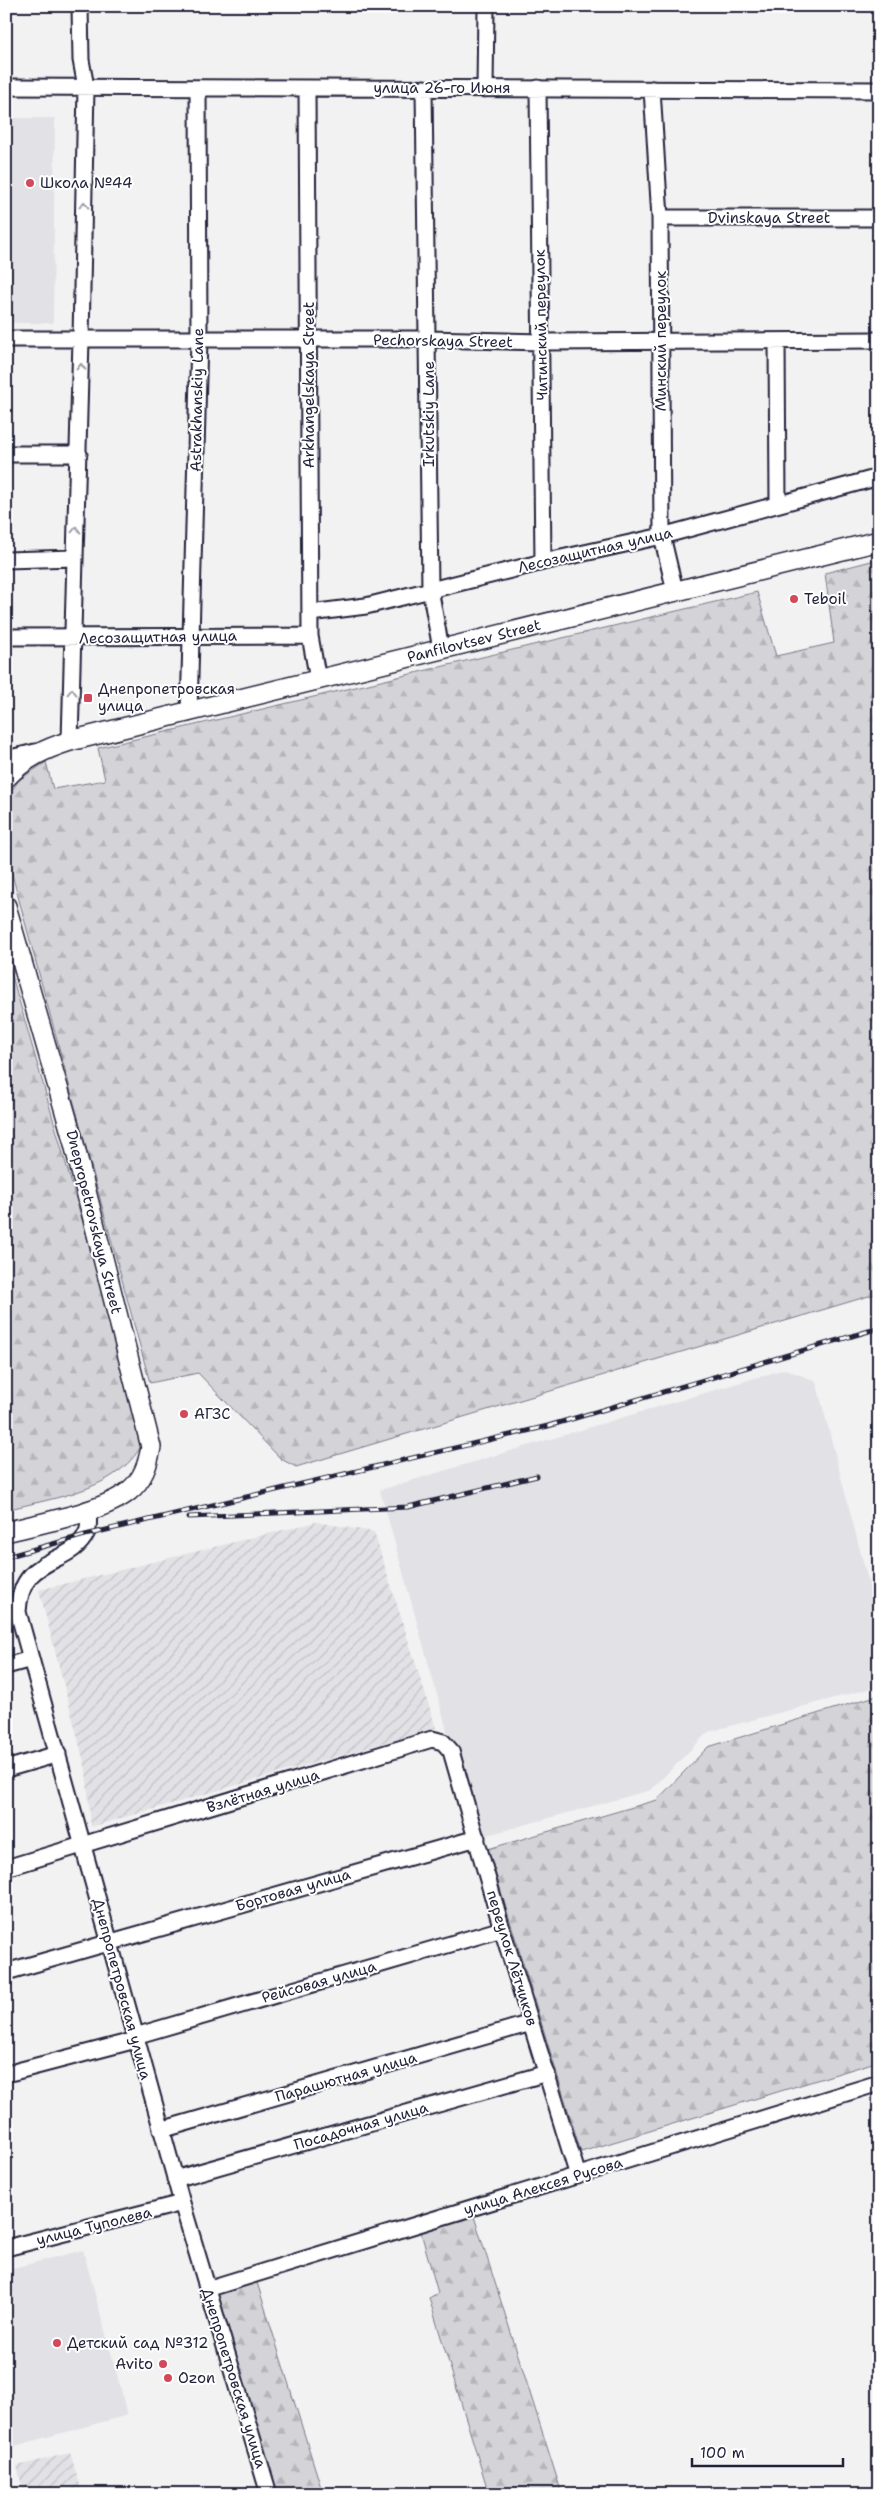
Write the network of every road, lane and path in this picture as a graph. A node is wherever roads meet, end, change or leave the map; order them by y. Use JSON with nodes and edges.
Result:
{"nodes":[{"id":1,"x":80,"y":6,"type":"edge"},
{"id":2,"x":486,"y":6,"type":"edge"},
{"id":3,"x":6,"y":87,"type":"edge"},
{"id":4,"x":86,"y":88,"type":"junction"},
{"id":5,"x":198,"y":88,"type":"junction"},
{"id":6,"x":307,"y":88,"type":"junction"},
{"id":7,"x":424,"y":88,"type":"junction"},
{"id":8,"x":538,"y":88,"type":"junction"},
{"id":9,"x":485,"y":89,"type":"junction"},
{"id":10,"x":652,"y":89,"type":"junction"},
{"id":11,"x":879,"y":90,"type":"edge"},
{"id":12,"x":660,"y":218,"type":"junction"},
{"id":13,"x":879,"y":218,"type":"edge"},
{"id":14,"x":6,"y":339,"type":"edge"},
{"id":15,"x":81,"y":339,"type":"junction"},
{"id":16,"x":199,"y":339,"type":"junction"},
{"id":17,"x":429,"y":340,"type":"junction"},
{"id":18,"x":662,"y":340,"type":"junction"},
{"id":19,"x":879,"y":340,"type":"edge"},
{"id":20,"x":308,"y":341,"type":"junction"},
{"id":21,"x":542,"y":342,"type":"junction"},
{"id":22,"x":777,"y":342,"type":"junction"},
{"id":23,"x":6,"y":454,"type":"edge"},
{"id":24,"x":78,"y":454,"type":"junction"},
{"id":25,"x":879,"y":477,"type":"edge"},
{"id":26,"x":778,"y":503,"type":"junction"},
{"id":27,"x":662,"y":536,"type":"junction"},
{"id":28,"x":879,"y":541,"type":"edge"},
{"id":29,"x":75,"y":558,"type":"junction"},
{"id":30,"x":6,"y":560,"type":"edge"},
{"id":31,"x":543,"y":562,"type":"junction"},
{"id":32,"x":430,"y":589,"type":"junction"},
{"id":33,"x":675,"y":591,"type":"junction"},
{"id":34,"x":310,"y":613,"type":"junction"},
{"id":35,"x":192,"y":635,"type":"junction"},
{"id":36,"x":310,"y":636,"type":"junction"},
{"id":37,"x":6,"y":637,"type":"edge"},
{"id":38,"x":74,"y":638,"type":"junction"},
{"id":39,"x":441,"y":649,"type":"junction"},
{"id":40,"x":318,"y":680,"type":"junction"},
{"id":41,"x":189,"y":713,"type":"junction"},
{"id":42,"x":70,"y":741,"type":"junction"},
{"id":43,"x":41,"y":750,"type":"junction"},
{"id":44,"x":6,"y":760,"type":"edge"},
{"id":45,"x":6,"y":778,"type":"edge"},
{"id":46,"x":6,"y":906,"type":"edge"},
{"id":47,"x":88,"y":1510,"type":"junction"},
{"id":48,"x":6,"y":1532,"type":"edge"},
{"id":49,"x":31,"y":1659,"type":"junction"},
{"id":50,"x":6,"y":1666,"type":"edge"},
{"id":51,"x":444,"y":1742,"type":"joint"},
{"id":52,"x":58,"y":1754,"type":"junction"},
{"id":53,"x":6,"y":1769,"type":"edge"},
{"id":54,"x":476,"y":1838,"type":"junction"},
{"id":55,"x":83,"y":1846,"type":"junction"},
{"id":56,"x":6,"y":1868,"type":"edge"},
{"id":57,"x":502,"y":1928,"type":"junction"},
{"id":58,"x":110,"y":1943,"type":"junction"},
{"id":59,"x":6,"y":1972,"type":"edge"},
{"id":60,"x":531,"y":2023,"type":"junction"},
{"id":61,"x":136,"y":2038,"type":"junction"},
{"id":62,"x":547,"y":2073,"type":"junction"},
{"id":63,"x":6,"y":2074,"type":"edge"},
{"id":64,"x":879,"y":2083,"type":"edge"},
{"id":65,"x":161,"y":2130,"type":"junction"},
{"id":66,"x":578,"y":2176,"type":"junction"},
{"id":67,"x":175,"y":2179,"type":"junction"},
{"id":68,"x":182,"y":2203,"type":"junction"},
{"id":69,"x":6,"y":2248,"type":"edge"},
{"id":70,"x":207,"y":2289,"type":"junction"},
{"id":71,"x":269,"y":2494,"type":"edge"}],
"edges":[{"from":1,"to":4,"type":"street"},
{"from":2,"to":9,"type":"street"},
{"from":3,"to":4,"type":"street","name":"улица 26-го Июня"},
{"from":4,"to":5,"type":"street","name":"улица 26-го Июня"},
{"from":15,"to":4,"type":"street","one_way":true},
{"from":5,"to":6,"type":"street","name":"улица 26-го Июня"},
{"from":5,"to":16,"type":"street","name":"Astrakhanskiy Lane"},
{"from":6,"to":7,"type":"street","name":"улица 26-го Июня"},
{"from":6,"to":20,"type":"street","name":"Arkhangelskaya Street"},
{"from":7,"to":9,"type":"street","name":"улица 26-го Июня"},
{"from":7,"to":17,"type":"street","name":"Irkutskiy Lane"},
{"from":8,"to":9,"type":"street","name":"улица 26-го Июня"},
{"from":8,"to":10,"type":"street","name":"улица 26-го Июня"},
{"from":8,"to":21,"type":"street","name":"Читинский переулок"},
{"from":10,"to":11,"type":"street","name":"улица 26-го Июня"},
{"from":10,"to":12,"type":"street","name":"Минский переулок"},
{"from":12,"to":13,"type":"street","name":"Dvinskaya Street"},
{"from":12,"to":18,"type":"street","name":"Минский переулок"},
{"from":14,"to":15,"type":"street","name":"Pechorskaya Street"},
{"from":15,"to":16,"type":"street","name":"Pechorskaya Street"},
{"from":24,"to":15,"type":"street","one_way":true},
{"from":16,"to":20,"type":"street","name":"Pechorskaya Street"},
{"from":16,"to":35,"type":"street","name":"Astrakhanskiy Lane"},
{"from":17,"to":20,"type":"street","name":"Pechorskaya Street"},
{"from":17,"to":21,"type":"street","name":"Pechorskaya Street"},
{"from":17,"to":32,"type":"street","name":"Irkutskiy Lane"},
{"from":18,"to":21,"type":"street","name":"Pechorskaya Street"},
{"from":18,"to":22,"type":"street","name":"Pechorskaya Street"},
{"from":18,"to":27,"type":"street","name":"Минский переулок"},
{"from":19,"to":22,"type":"street","name":"Pechorskaya Street"},
{"from":20,"to":34,"type":"street","name":"Arkhangelskaya Street"},
{"from":21,"to":31,"type":"street","name":"Читинский переулок"},
{"from":22,"to":26,"type":"street"},
{"from":23,"to":24,"type":"street"},
{"from":29,"to":24,"type":"street","one_way":true},
{"from":25,"to":26,"type":"street","name":"Лесозащитная улица"},
{"from":26,"to":27,"type":"street","name":"Лесозащитная улица"},
{"from":27,"to":31,"type":"street","name":"Лесозащитная улица"},
{"from":27,"to":33,"type":"street","name":"Минский переулок"},
{"from":28,"to":33,"type":"main road","name":"Panfilovtsev Street"},
{"from":29,"to":30,"type":"street"},
{"from":29,"to":38,"type":"street"},
{"from":31,"to":32,"type":"street","name":"Лесозащитная улица"},
{"from":32,"to":34,"type":"street","name":"Лесозащитная улица"},
{"from":32,"to":39,"type":"street","name":"Irkutskiy Lane"},
{"from":33,"to":39,"type":"main road","name":"Panfilovtsev Street"},
{"from":34,"to":36,"type":"street","name":"Arkhangelskaya Street"},
{"from":35,"to":36,"type":"street","name":"Лесозащитная улица"},
{"from":35,"to":38,"type":"street","name":"Лесозащитная улица"},
{"from":35,"to":41,"type":"street","name":"Astrakhanskiy Lane"},
{"from":36,"to":40,"type":"street","name":"Arkhangelskaya Street"},
{"from":37,"to":38,"type":"street","name":"Лесозащитная улица"},
{"from":42,"to":38,"type":"street","one_way":true},
{"from":39,"to":40,"type":"main road","name":"Panfilovtsev Street"},
{"from":40,"to":41,"type":"main road","name":"Panfilovtsev Street"},
{"from":41,"to":42,"type":"main road","name":"Panfilovtsev Street"},
{"from":42,"to":43,"type":"main road"},
{"from":43,"to":44,"type":"street"},
{"from":43,"to":45,"type":"main road"},
{"from":46,"to":47,"type":"main road","name":"Dnepropetrovskaya Street"},
{"from":47,"to":48,"type":"main road","name":"Dnepropetrovskaya Street"},
{"from":47,"to":49,"type":"street","name":"Днепропетровская улица"},
{"from":49,"to":50,"type":"street"},
{"from":49,"to":52,"type":"street","name":"Днепропетровская улица"},
{"from":51,"to":54,"type":"street","name":"переулок Лётчиков"},
{"from":51,"to":55,"type":"street","name":"Взлётная улица"},
{"from":52,"to":53,"type":"street"},
{"from":52,"to":55,"type":"street","name":"Днепропетровская улица"},
{"from":54,"to":57,"type":"street","name":"переулок Лётчиков"},
{"from":54,"to":58,"type":"street","name":"Бортовая улица"},
{"from":55,"to":56,"type":"street","name":"Взлётная улица"},
{"from":55,"to":58,"type":"street","name":"Днепропетровская улица"},
{"from":57,"to":60,"type":"street","name":"переулок Лётчиков"},
{"from":57,"to":61,"type":"street","name":"Рейсовая улица"},
{"from":58,"to":59,"type":"street","name":"Бортовая улица"},
{"from":58,"to":61,"type":"street","name":"Днепропетровская улица"},
{"from":60,"to":62,"type":"street","name":"переулок Лётчиков"},
{"from":60,"to":65,"type":"street","name":"Парашютная улица"},
{"from":61,"to":63,"type":"street","name":"Рейсовая улица"},
{"from":61,"to":65,"type":"street","name":"Днепропетровская улица"},
{"from":62,"to":66,"type":"street","name":"переулок Лётчиков"},
{"from":62,"to":67,"type":"street","name":"Посадочная улица"},
{"from":64,"to":66,"type":"street","name":"улица Алексея Русова"},
{"from":65,"to":67,"type":"street","name":"Днепропетровская улица"},
{"from":66,"to":70,"type":"street","name":"улица Алексея Русова"},
{"from":67,"to":68,"type":"street","name":"Днепропетровская улица"},
{"from":68,"to":69,"type":"street","name":"улица Туполева"},
{"from":68,"to":70,"type":"street","name":"Днепропетровская улица"},
{"from":70,"to":71,"type":"street","name":"Днепропетровская улица"}]}
